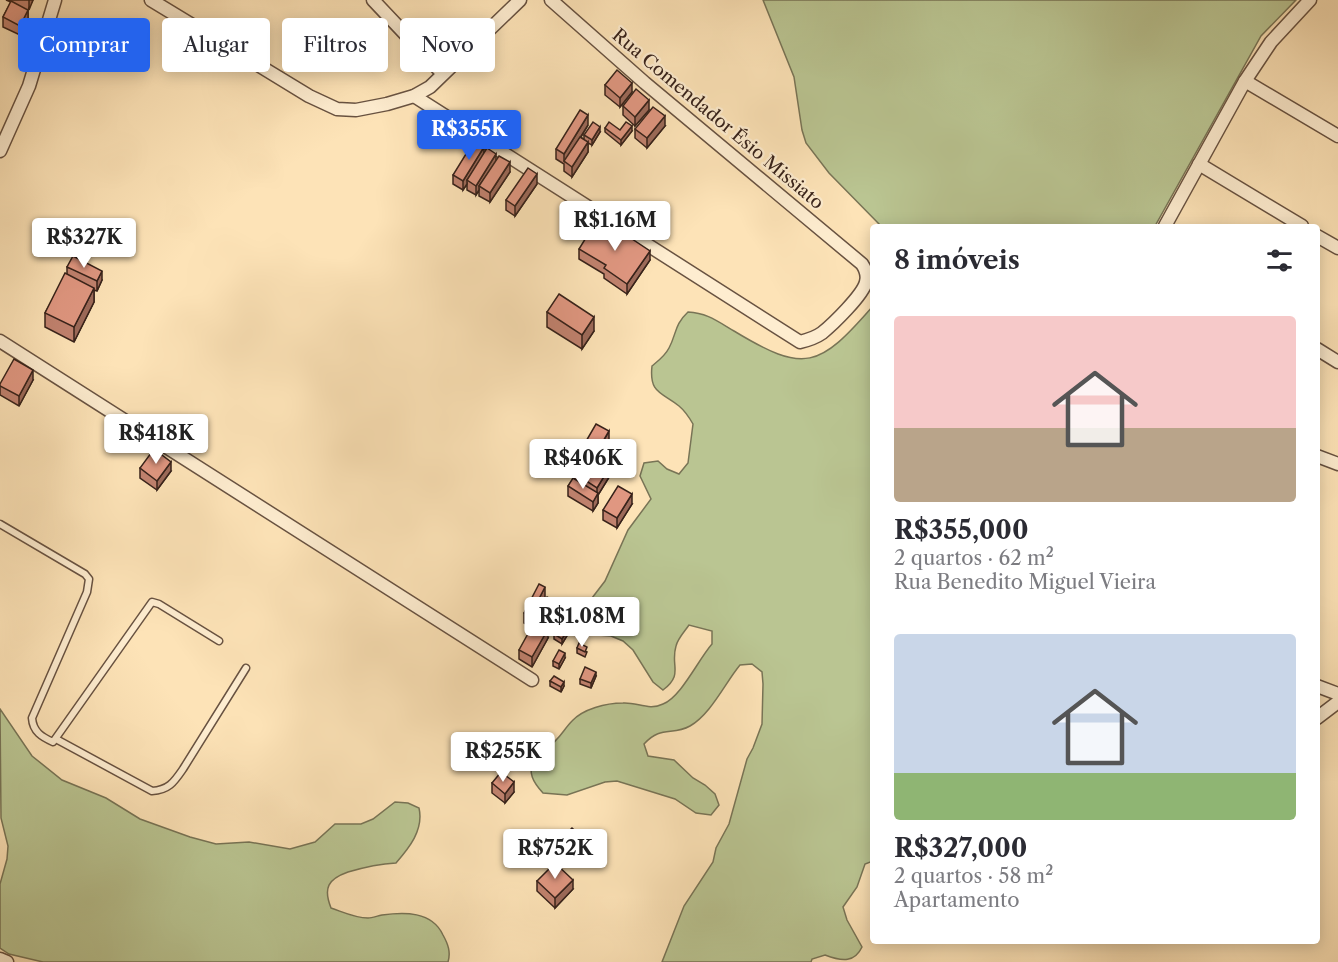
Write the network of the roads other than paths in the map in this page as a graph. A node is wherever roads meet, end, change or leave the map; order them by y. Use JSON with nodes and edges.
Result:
{"nodes":[{"id":1,"x":55,"y":0,"type":"edge"},
{"id":2,"x":151,"y":0,"type":"edge"},
{"id":3,"x":373,"y":0,"type":"edge"},
{"id":4,"x":520,"y":0,"type":"edge"},
{"id":5,"x":551,"y":0,"type":"edge"},
{"id":6,"x":1311,"y":0,"type":"edge"},
{"id":7,"x":442,"y":74,"type":"junction"},
{"id":8,"x":1245,"y":81,"type":"junction"},
{"id":9,"x":414,"y":96,"type":"junction"},
{"id":10,"x":1338,"y":136,"type":"edge"},
{"id":11,"x":0,"y":151,"type":"edge"},
{"id":12,"x":1199,"y":164,"type":"junction"},
{"id":13,"x":1166,"y":224,"type":"edge"},
{"id":14,"x":1299,"y":224,"type":"edge"},
{"id":15,"x":1320,"y":238,"type":"edge"},
{"id":16,"x":1338,"y":248,"type":"edge"},
{"id":17,"x":0,"y":341,"type":"edge"},
{"id":18,"x":1320,"y":351,"type":"edge"},
{"id":19,"x":1338,"y":362,"type":"edge"},
{"id":20,"x":1320,"y":457,"type":"edge"},
{"id":21,"x":1338,"y":464,"type":"edge"},
{"id":22,"x":0,"y":524,"type":"edge"},
{"id":23,"x":219,"y":641,"type":"dead end"},
{"id":24,"x":246,"y":668,"type":"dead end"},
{"id":25,"x":532,"y":680,"type":"dead end"},
{"id":26,"x":1320,"y":687,"type":"edge"},
{"id":27,"x":1338,"y":694,"type":"edge"},
{"id":28,"x":1338,"y":702,"type":"edge"},
{"id":29,"x":1320,"y":716,"type":"edge"},
{"id":30,"x":56,"y":739,"type":"junction"},
{"id":31,"x":0,"y":959,"type":"edge"},
{"id":32,"x":7,"y":962,"type":"edge"}],
"edges":[{"from":1,"to":11,"type":"street"},
{"from":2,"to":9,"type":"street"},
{"from":3,"to":7,"type":"street"},
{"from":4,"to":7,"type":"street"},
{"from":5,"to":9,"type":"street","name":"Rua Comendador Ésio Missiato"},
{"from":6,"to":8,"type":"street"},
{"from":7,"to":9,"type":"street"},
{"from":8,"to":10,"type":"street"},
{"from":8,"to":12,"type":"street"},
{"from":12,"to":13,"type":"street"},
{"from":12,"to":14,"type":"street"},
{"from":15,"to":16,"type":"street"},
{"from":17,"to":25,"type":"street"},
{"from":18,"to":19,"type":"street"},
{"from":20,"to":21,"type":"street"},
{"from":22,"to":30,"type":"lane"},
{"from":23,"to":30,"type":"lane"},
{"from":24,"to":30,"type":"lane"},
{"from":26,"to":27,"type":"street"},
{"from":28,"to":29,"type":"street"},
{"from":31,"to":32,"type":"street"}]}
